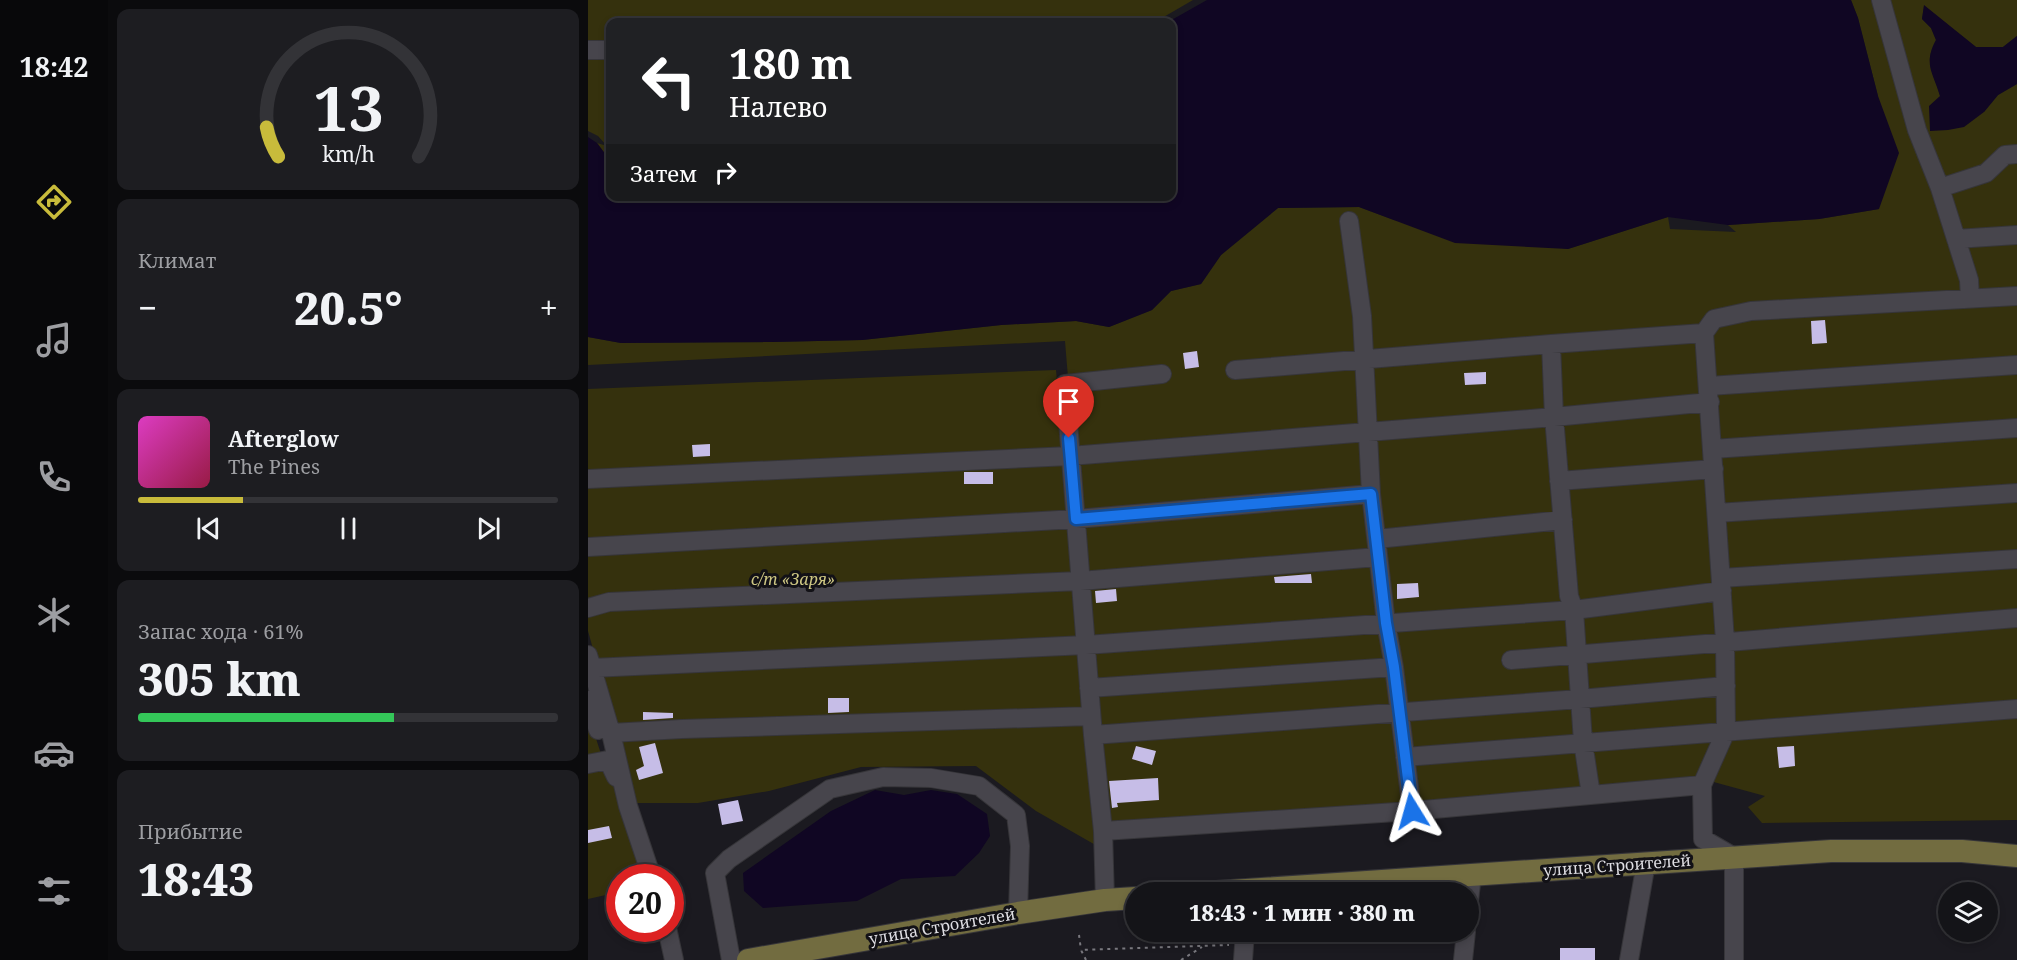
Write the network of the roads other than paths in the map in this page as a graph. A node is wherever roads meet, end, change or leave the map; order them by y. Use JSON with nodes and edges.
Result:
{"nodes":[{"id":1,"x":1881,"y":0,"type":"edge"},
{"id":2,"x":588,"y":50,"type":"edge"},
{"id":3,"x":606,"y":50,"type":"edge"},
{"id":4,"x":2017,"y":154,"type":"edge"},
{"id":5,"x":1940,"y":188,"type":"junction"},
{"id":6,"x":1349,"y":220,"type":"dead end"},
{"id":7,"x":2017,"y":235,"type":"edge"},
{"id":8,"x":1956,"y":239,"type":"junction"},
{"id":9,"x":2017,"y":296,"type":"edge"},
{"id":10,"x":1970,"y":298,"type":"junction"},
{"id":11,"x":1704,"y":333,"type":"junction"},
{"id":12,"x":1551,"y":344,"type":"junction"},
{"id":13,"x":1364,"y":359,"type":"junction"},
{"id":14,"x":2017,"y":365,"type":"edge"},
{"id":15,"x":1235,"y":370,"type":"dead end"},
{"id":16,"x":1162,"y":374,"type":"dead end"},
{"id":17,"x":1709,"y":394,"type":"junction"},
{"id":18,"x":1554,"y":417,"type":"junction"},
{"id":19,"x":2017,"y":428,"type":"edge"},
{"id":20,"x":1368,"y":431,"type":"junction"},
{"id":21,"x":1713,"y":450,"type":"junction"},
{"id":22,"x":1070,"y":456,"type":"junction"},
{"id":23,"x":1714,"y":469,"type":"junction"},
{"id":24,"x":588,"y":479,"type":"edge"},
{"id":25,"x":1559,"y":481,"type":"junction"},
{"id":26,"x":2017,"y":493,"type":"edge"},
{"id":27,"x":1371,"y":494,"type":"junction"},
{"id":28,"x":1717,"y":513,"type":"junction"},
{"id":29,"x":1076,"y":519,"type":"junction"},
{"id":30,"x":1563,"y":520,"type":"junction"},
{"id":31,"x":588,"y":547,"type":"edge"},
{"id":32,"x":1378,"y":548,"type":"junction"},
{"id":33,"x":2017,"y":559,"type":"edge"},
{"id":34,"x":1080,"y":581,"type":"junction"},
{"id":35,"x":1721,"y":584,"type":"junction"},
{"id":36,"x":588,"y":609,"type":"edge"},
{"id":37,"x":1574,"y":610,"type":"junction"},
{"id":38,"x":2017,"y":618,"type":"edge"},
{"id":39,"x":1386,"y":623,"type":"junction"},
{"id":40,"x":1725,"y":641,"type":"junction"},
{"id":41,"x":1086,"y":645,"type":"junction"},
{"id":42,"x":1578,"y":653,"type":"junction"},
{"id":43,"x":1511,"y":660,"type":"dead end"},
{"id":44,"x":590,"y":662,"type":"edge"},
{"id":45,"x":1394,"y":667,"type":"junction"},
{"id":46,"x":1726,"y":686,"type":"junction"},
{"id":47,"x":1089,"y":688,"type":"junction"},
{"id":48,"x":1581,"y":699,"type":"junction"},
{"id":49,"x":588,"y":700,"type":"edge"},
{"id":50,"x":2017,"y":709,"type":"edge"},
{"id":51,"x":1400,"y":712,"type":"junction"},
{"id":52,"x":1092,"y":725,"type":"junction"},
{"id":53,"x":1726,"y":731,"type":"junction"},
{"id":54,"x":611,"y":733,"type":"junction"},
{"id":55,"x":1583,"y":742,"type":"junction"},
{"id":56,"x":1405,"y":757,"type":"junction"},
{"id":57,"x":608,"y":760,"type":"junction"},
{"id":58,"x":588,"y":764,"type":"edge"},
{"id":59,"x":1702,"y":785,"type":"junction"},
{"id":60,"x":1591,"y":795,"type":"junction"},
{"id":61,"x":628,"y":806,"type":"junction"},
{"id":62,"x":1412,"y":811,"type":"junction"},
{"id":63,"x":1103,"y":831,"type":"junction"},
{"id":64,"x":2017,"y":856,"type":"edge"},
{"id":65,"x":1734,"y":857,"type":"junction"},
{"id":66,"x":1646,"y":863,"type":"junction"},
{"id":67,"x":647,"y":864,"type":"edge"},
{"id":68,"x":1472,"y":875,"type":"junction"},
{"id":69,"x":1374,"y":882,"type":"edge"},
{"id":70,"x":1471,"y":882,"type":"edge"},
{"id":71,"x":1125,"y":899,"type":"edge"},
{"id":72,"x":1105,"y":900,"type":"junction"},
{"id":73,"x":1018,"y":913,"type":"junction"},
{"id":74,"x":670,"y":942,"type":"edge"},
{"id":75,"x":1465,"y":942,"type":"edge"},
{"id":76,"x":674,"y":960,"type":"edge"},
{"id":77,"x":731,"y":960,"type":"edge"},
{"id":78,"x":748,"y":960,"type":"edge"},
{"id":79,"x":1463,"y":960,"type":"edge"},
{"id":80,"x":1629,"y":960,"type":"edge"},
{"id":81,"x":1734,"y":960,"type":"edge"}],
"edges":[{"from":1,"to":5,"type":"street"},
{"from":2,"to":3,"type":"street"},
{"from":4,"to":5,"type":"street"},
{"from":5,"to":8,"type":"street"},
{"from":6,"to":13,"type":"street"},
{"from":7,"to":8,"type":"street"},
{"from":8,"to":10,"type":"street"},
{"from":9,"to":10,"type":"street"},
{"from":10,"to":11,"type":"street"},
{"from":11,"to":12,"type":"street"},
{"from":11,"to":17,"type":"street"},
{"from":12,"to":13,"type":"street"},
{"from":12,"to":18,"type":"street"},
{"from":13,"to":15,"type":"street"},
{"from":13,"to":20,"type":"street"},
{"from":14,"to":17,"type":"street"},
{"from":16,"to":22,"type":"street"},
{"from":17,"to":18,"type":"street"},
{"from":17,"to":21,"type":"street"},
{"from":18,"to":20,"type":"street"},
{"from":18,"to":25,"type":"street"},
{"from":19,"to":21,"type":"street"},
{"from":20,"to":22,"type":"street"},
{"from":20,"to":27,"type":"street"},
{"from":21,"to":23,"type":"street"},
{"from":22,"to":24,"type":"street"},
{"from":22,"to":29,"type":"street"},
{"from":23,"to":25,"type":"street"},
{"from":23,"to":28,"type":"street"},
{"from":25,"to":30,"type":"street"},
{"from":26,"to":28,"type":"street"},
{"from":27,"to":29,"type":"street"},
{"from":27,"to":32,"type":"street"},
{"from":28,"to":35,"type":"street"},
{"from":29,"to":31,"type":"street"},
{"from":29,"to":34,"type":"street"},
{"from":30,"to":32,"type":"street"},
{"from":30,"to":37,"type":"street"},
{"from":32,"to":34,"type":"street"},
{"from":32,"to":39,"type":"street"},
{"from":33,"to":35,"type":"street"},
{"from":34,"to":36,"type":"street"},
{"from":34,"to":41,"type":"street"},
{"from":35,"to":37,"type":"street"},
{"from":35,"to":40,"type":"street"},
{"from":37,"to":39,"type":"street"},
{"from":37,"to":42,"type":"street"},
{"from":38,"to":40,"type":"street"},
{"from":39,"to":41,"type":"street"},
{"from":39,"to":45,"type":"street"},
{"from":40,"to":42,"type":"street"},
{"from":40,"to":46,"type":"street"},
{"from":41,"to":44,"type":"street"},
{"from":41,"to":47,"type":"street"},
{"from":42,"to":43,"type":"street"},
{"from":42,"to":48,"type":"street"},
{"from":44,"to":54,"type":"street"},
{"from":45,"to":47,"type":"street"},
{"from":45,"to":51,"type":"street"},
{"from":46,"to":48,"type":"street"},
{"from":46,"to":53,"type":"street"},
{"from":47,"to":52,"type":"street"},
{"from":48,"to":51,"type":"street"},
{"from":48,"to":55,"type":"street"},
{"from":49,"to":57,"type":"street"},
{"from":50,"to":53,"type":"street"},
{"from":51,"to":52,"type":"street"},
{"from":51,"to":56,"type":"street"},
{"from":52,"to":54,"type":"street"},
{"from":52,"to":63,"type":"street"},
{"from":53,"to":55,"type":"street"},
{"from":53,"to":59,"type":"street"},
{"from":54,"to":61,"type":"street"},
{"from":55,"to":56,"type":"street"},
{"from":55,"to":60,"type":"street"},
{"from":56,"to":62,"type":"street"},
{"from":57,"to":58,"type":"street"},
{"from":57,"to":61,"type":"street"},
{"from":59,"to":60,"type":"street"},
{"from":59,"to":65,"type":"street"},
{"from":60,"to":62,"type":"street"},
{"from":61,"to":67,"type":"street"},
{"from":62,"to":63,"type":"street"},
{"from":63,"to":72,"type":"street"},
{"from":64,"to":65,"type":"main road","name":"улица Строителей"},
{"from":65,"to":66,"type":"main road","name":"улица Строителей"},
{"from":65,"to":81,"type":"street"},
{"from":66,"to":68,"type":"main road","name":"улица Строителей"},
{"from":66,"to":80,"type":"street"},
{"from":68,"to":69,"type":"main road","name":"улица Строителей"},
{"from":68,"to":70,"type":"street"},
{"from":71,"to":72,"type":"main road","name":"улица Строителей"},
{"from":72,"to":73,"type":"main road","name":"улица Строителей"},
{"from":73,"to":77,"type":"street"},
{"from":73,"to":78,"type":"main road","name":"улица Строителей"},
{"from":74,"to":76,"type":"street"},
{"from":75,"to":79,"type":"street"}]}
